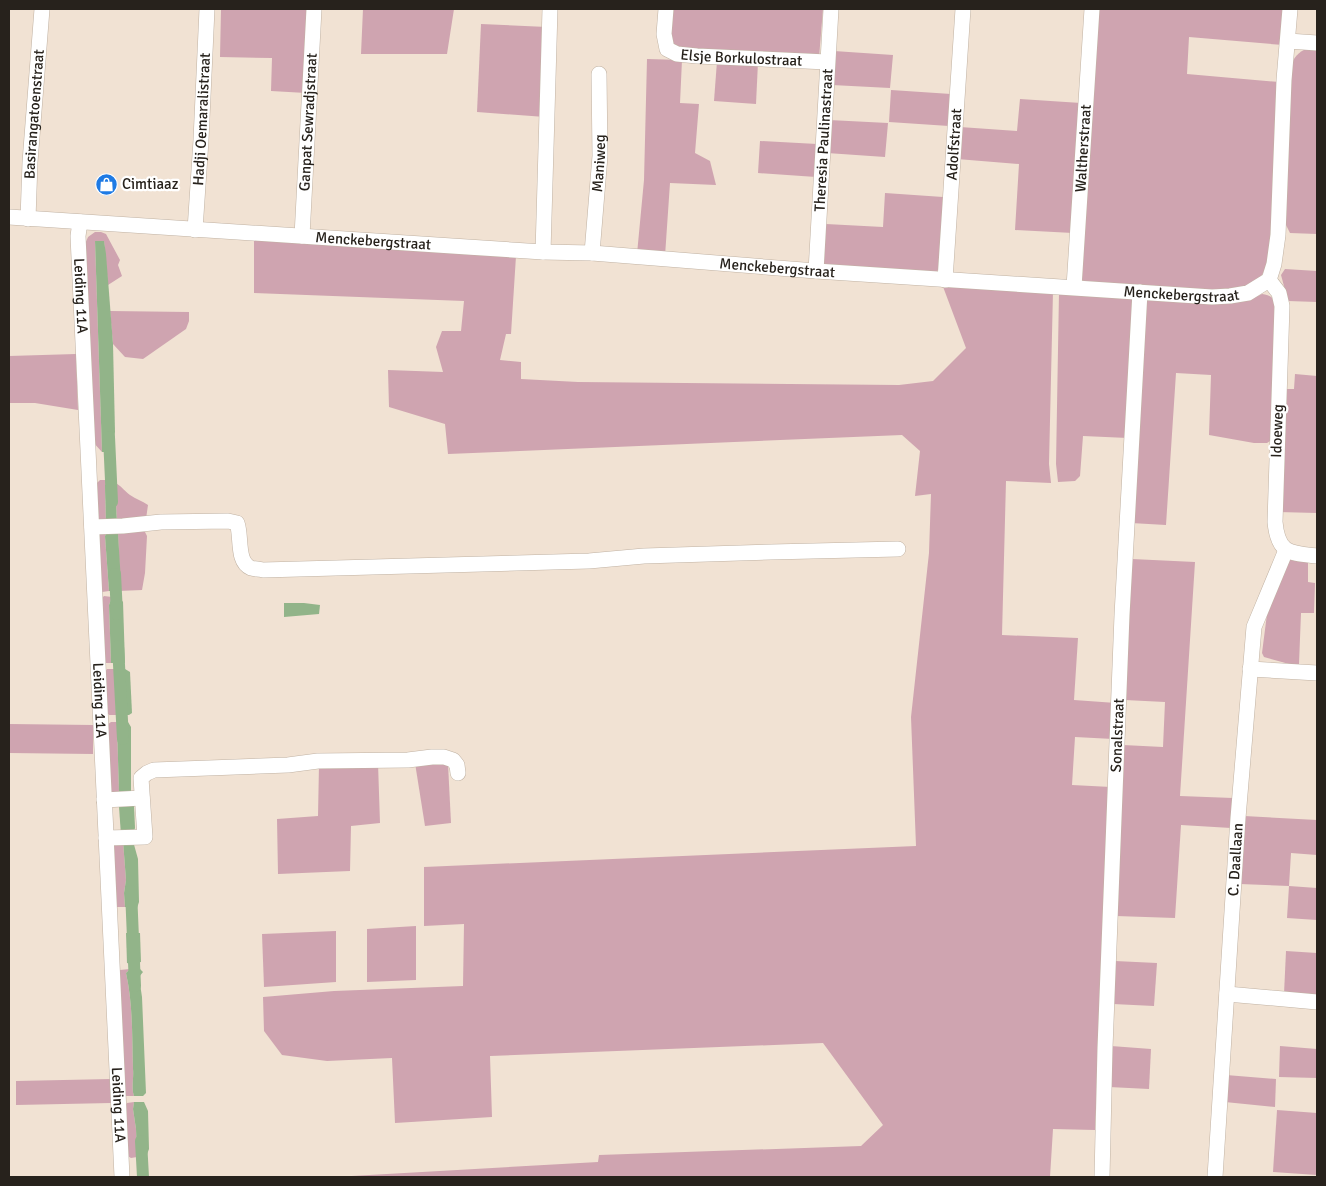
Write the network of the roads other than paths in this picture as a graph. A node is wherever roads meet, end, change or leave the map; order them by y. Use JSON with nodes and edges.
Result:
{"nodes":[{"id":1,"x":42,"y":9,"type":"edge"},
{"id":2,"x":207,"y":9,"type":"edge"},
{"id":3,"x":314,"y":9,"type":"edge"},
{"id":4,"x":550,"y":9,"type":"edge"},
{"id":5,"x":666,"y":9,"type":"edge"},
{"id":6,"x":831,"y":9,"type":"edge"},
{"id":7,"x":963,"y":9,"type":"edge"},
{"id":8,"x":1092,"y":9,"type":"edge"},
{"id":9,"x":1290,"y":9,"type":"edge"},
{"id":10,"x":1288,"y":41,"type":"junction"},
{"id":11,"x":1317,"y":43,"type":"edge"},
{"id":12,"x":827,"y":62,"type":"junction"},
{"id":13,"x":599,"y":74,"type":"dead end"},
{"id":14,"x":9,"y":217,"type":"edge"},
{"id":15,"x":28,"y":218,"type":"junction"},
{"id":16,"x":80,"y":222,"type":"junction"},
{"id":17,"x":195,"y":230,"type":"junction"},
{"id":18,"x":302,"y":236,"type":"junction"},
{"id":19,"x":544,"y":252,"type":"junction"},
{"id":20,"x":592,"y":253,"type":"junction"},
{"id":21,"x":816,"y":271,"type":"junction"},
{"id":22,"x":945,"y":280,"type":"junction"},
{"id":23,"x":1269,"y":280,"type":"junction"},
{"id":24,"x":1074,"y":287,"type":"junction"},
{"id":25,"x":1140,"y":292,"type":"junction"},
{"id":26,"x":94,"y":527,"type":"junction"},
{"id":27,"x":898,"y":549,"type":"dead end"},
{"id":28,"x":1286,"y":550,"type":"junction"},
{"id":29,"x":1317,"y":556,"type":"edge"},
{"id":30,"x":1250,"y":669,"type":"junction"},
{"id":31,"x":1317,"y":673,"type":"edge"},
{"id":32,"x":458,"y":772,"type":"dead end"},
{"id":33,"x":136,"y":798,"type":"junction"},
{"id":34,"x":107,"y":800,"type":"junction"},
{"id":35,"x":110,"y":838,"type":"junction"},
{"id":36,"x":1227,"y":994,"type":"junction"},
{"id":37,"x":1317,"y":1002,"type":"edge"},
{"id":38,"x":122,"y":1177,"type":"edge"},
{"id":39,"x":1102,"y":1177,"type":"edge"},
{"id":40,"x":1215,"y":1177,"type":"edge"}],
"edges":[{"from":1,"to":15,"type":"street","name":"Basirangatoenstraat"},
{"from":2,"to":17,"type":"street","name":"Hadji Oemaralistraat"},
{"from":3,"to":18,"type":"street","name":"Ganpat Sewradjstraat"},
{"from":4,"to":19,"type":"street"},
{"from":5,"to":12,"type":"street","name":"Elsje Borkulostraat"},
{"from":6,"to":12,"type":"street","name":"Theresia Paulinastraat"},
{"from":7,"to":22,"type":"street","name":"Adolfstraat"},
{"from":8,"to":24,"type":"street","name":"Waltherstraat"},
{"from":9,"to":10,"type":"street"},
{"from":10,"to":11,"type":"street"},
{"from":10,"to":23,"type":"street"},
{"from":12,"to":21,"type":"street","name":"Theresia Paulinastraat"},
{"from":13,"to":20,"type":"street","name":"Maniweg"},
{"from":14,"to":15,"type":"street","name":"Menckebergstraat"},
{"from":15,"to":16,"type":"street","name":"Menckebergstraat"},
{"from":16,"to":17,"type":"street","name":"Menckebergstraat"},
{"from":16,"to":26,"type":"street","name":"Leiding 11A"},
{"from":17,"to":18,"type":"street","name":"Menckebergstraat"},
{"from":18,"to":19,"type":"street","name":"Menckebergstraat"},
{"from":19,"to":20,"type":"street","name":"Menckebergstraat"},
{"from":20,"to":21,"type":"street","name":"Menckebergstraat"},
{"from":21,"to":22,"type":"street","name":"Menckebergstraat"},
{"from":22,"to":24,"type":"street","name":"Menckebergstraat"},
{"from":23,"to":25,"type":"street","name":"Menckebergstraat"},
{"from":23,"to":28,"type":"street","name":"Idoeweg"},
{"from":24,"to":25,"type":"street","name":"Menckebergstraat"},
{"from":25,"to":39,"type":"street","name":"Sonalstraat"},
{"from":26,"to":27,"type":"street"},
{"from":26,"to":34,"type":"street","name":"Leiding 11A"},
{"from":28,"to":29,"type":"street"},
{"from":28,"to":30,"type":"street","name":"C. Daallaan"},
{"from":30,"to":31,"type":"street"},
{"from":30,"to":36,"type":"street","name":"C. Daallaan"},
{"from":32,"to":33,"type":"street"},
{"from":33,"to":34,"type":"street"},
{"from":33,"to":35,"type":"street"},
{"from":34,"to":35,"type":"street","name":"Leiding 11A"},
{"from":35,"to":38,"type":"street","name":"Leiding 11A"},
{"from":36,"to":37,"type":"street"},
{"from":36,"to":40,"type":"street","name":"C. Daallaan"}]}
